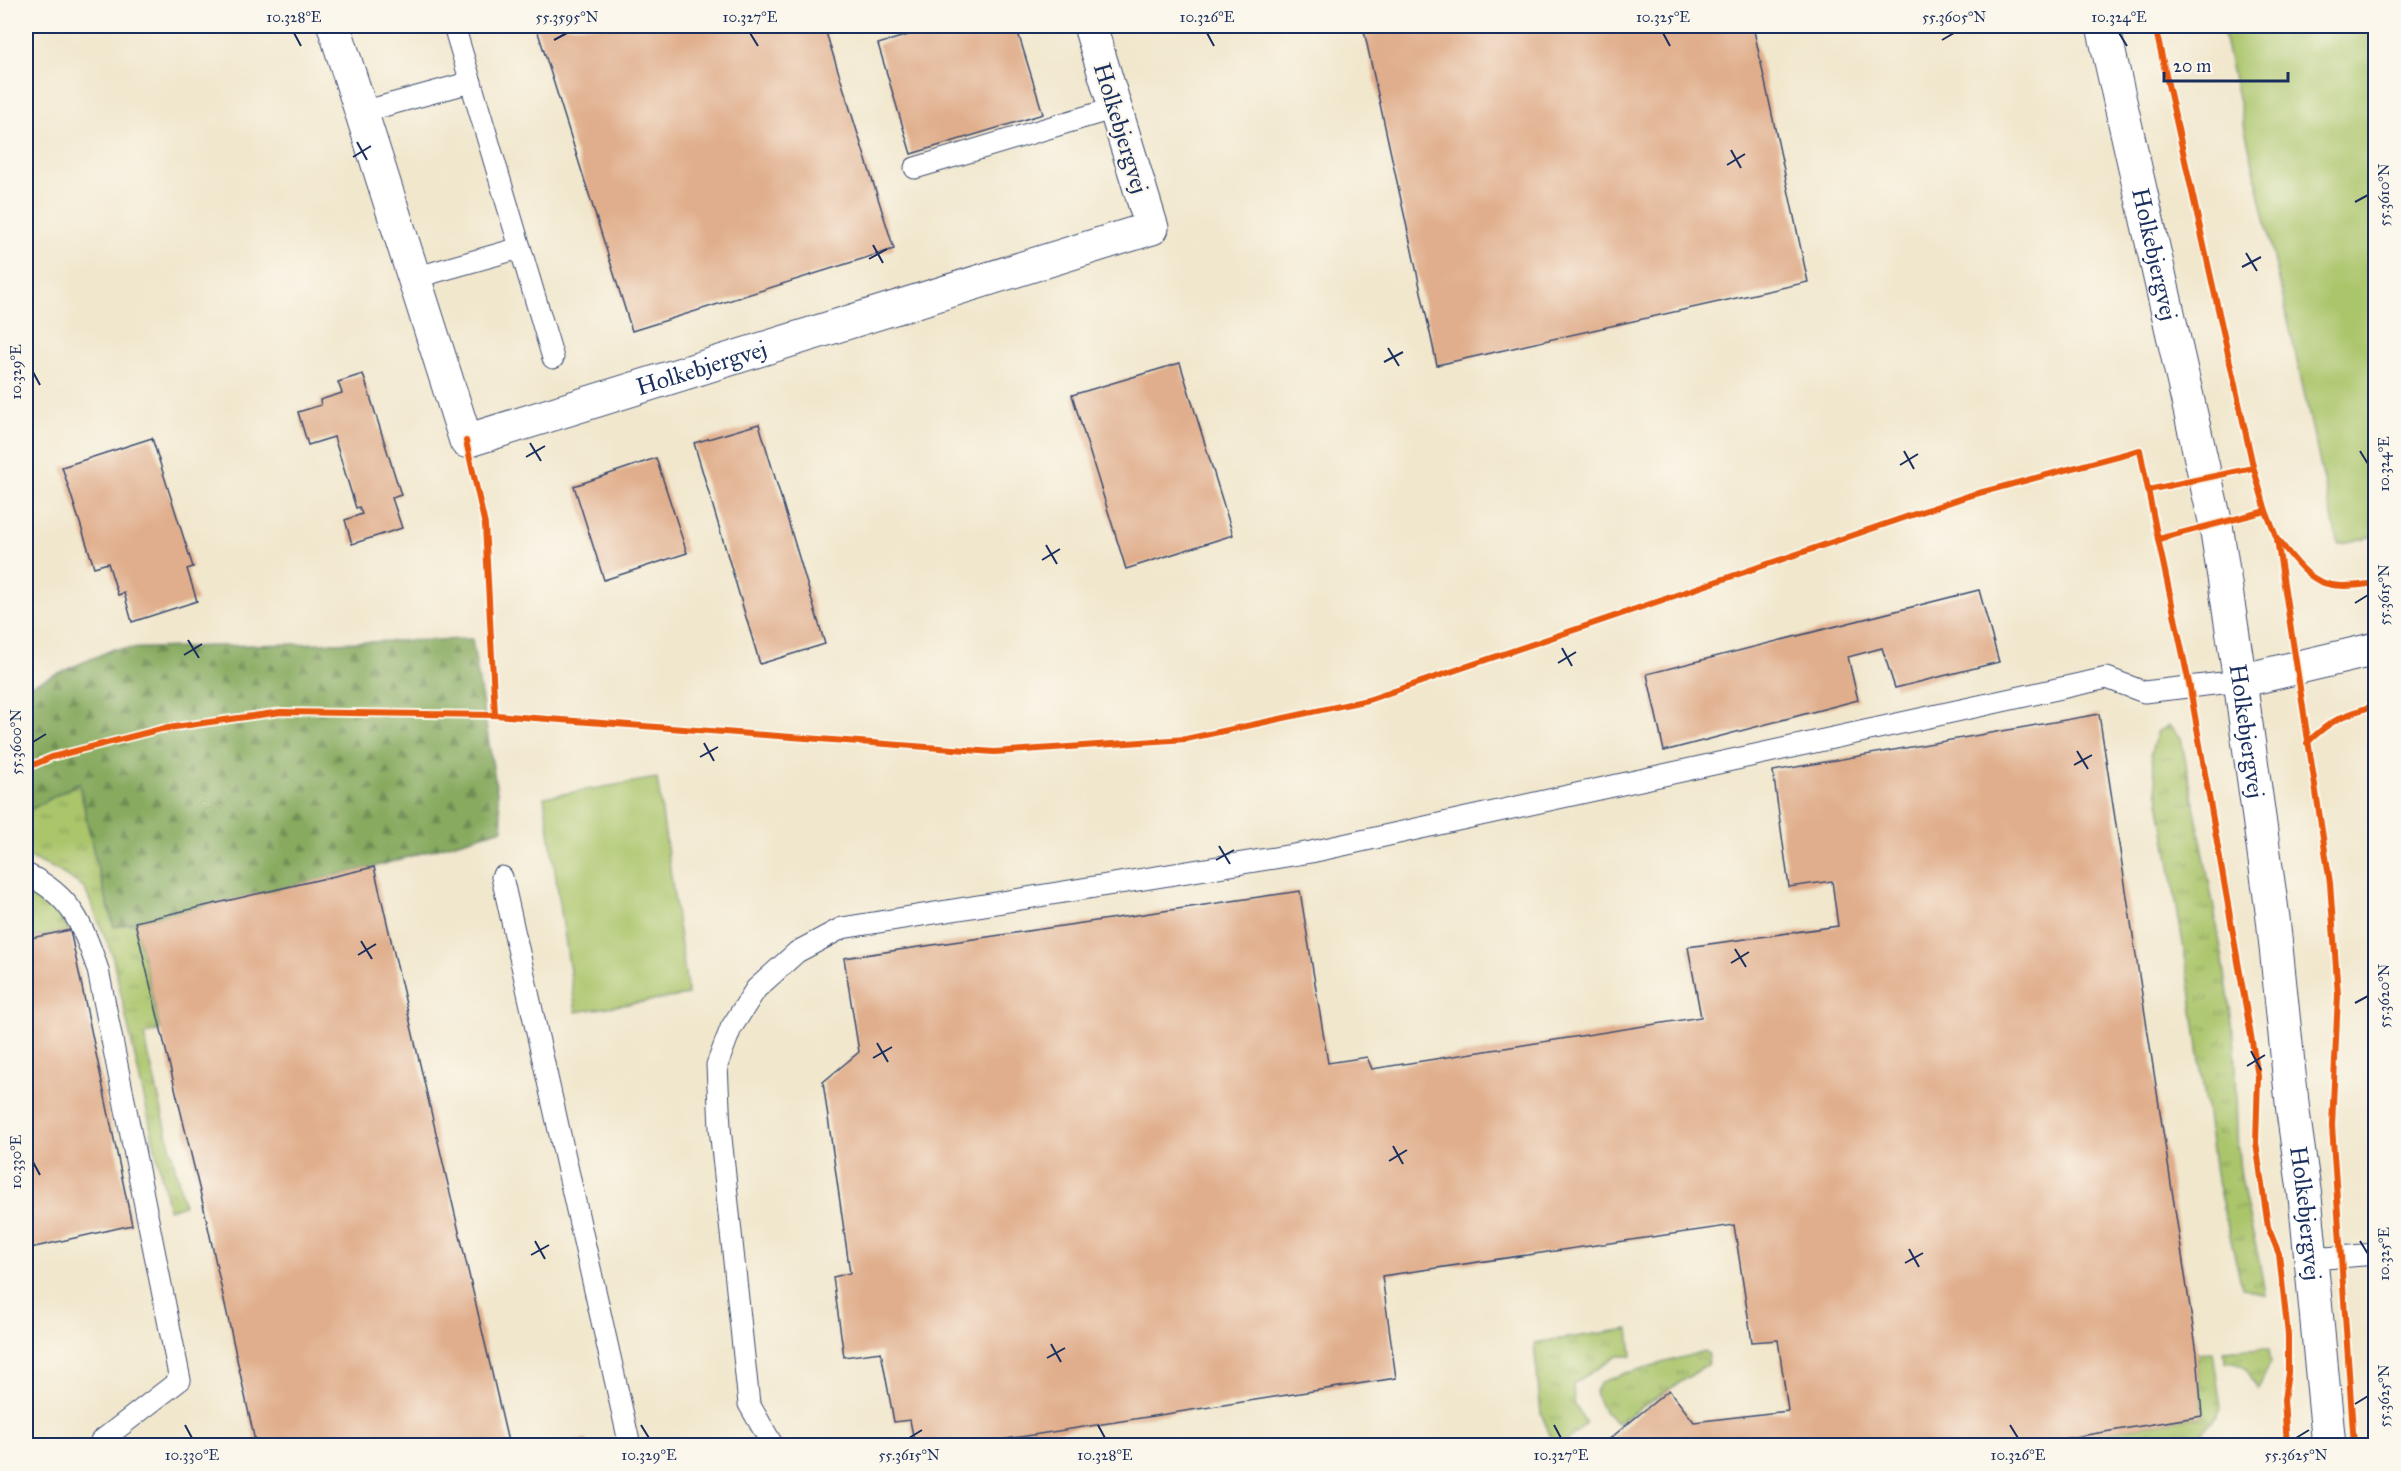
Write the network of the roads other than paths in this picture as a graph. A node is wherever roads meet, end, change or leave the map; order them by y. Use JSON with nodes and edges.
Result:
{"nodes":[{"id":1,"x":334,"y":26,"type":"edge"},
{"id":2,"x":454,"y":26,"type":"edge"},
{"id":3,"x":1090,"y":26,"type":"edge"},
{"id":4,"x":2103,"y":26,"type":"edge"},
{"id":5,"x":471,"y":82,"type":"junction"},
{"id":6,"x":1115,"y":108,"type":"junction"},
{"id":7,"x":362,"y":112,"type":"junction"},
{"id":8,"x":915,"y":168,"type":"dead end"},
{"id":9,"x":520,"y":248,"type":"junction"},
{"id":10,"x":414,"y":278,"type":"junction"},
{"id":11,"x":553,"y":358,"type":"dead end"},
{"id":12,"x":2376,"y":649,"type":"edge"},
{"id":13,"x":2240,"y":681,"type":"junction"},
{"id":14,"x":26,"y":874,"type":"edge"},
{"id":15,"x":502,"y":877,"type":"dead end"},
{"id":16,"x":2376,"y":1254,"type":"edge"},
{"id":17,"x":2312,"y":1259,"type":"junction"},
{"id":18,"x":102,"y":1446,"type":"edge"},
{"id":19,"x":630,"y":1446,"type":"edge"},
{"id":20,"x":774,"y":1446,"type":"edge"},
{"id":21,"x":2329,"y":1446,"type":"edge"}],
"edges":[{"from":1,"to":7,"type":"street","name":"Holkebjergvej"},
{"from":2,"to":5,"type":"lane"},
{"from":3,"to":6,"type":"street","name":"Holkebjergvej"},
{"from":4,"to":13,"type":"street","name":"Holkebjergvej"},
{"from":5,"to":7,"type":"lane"},
{"from":5,"to":9,"type":"lane"},
{"from":6,"to":8,"type":"lane"},
{"from":6,"to":10,"type":"street","name":"Holkebjergvej"},
{"from":7,"to":10,"type":"street","name":"Holkebjergvej"},
{"from":9,"to":10,"type":"lane"},
{"from":9,"to":11,"type":"lane"},
{"from":12,"to":13,"type":"street"},
{"from":13,"to":17,"type":"street","name":"Holkebjergvej"},
{"from":13,"to":20,"type":"lane"},
{"from":14,"to":18,"type":"lane"},
{"from":15,"to":19,"type":"lane"},
{"from":16,"to":17,"type":"lane"},
{"from":17,"to":21,"type":"street","name":"Holkebjergvej"}]}
